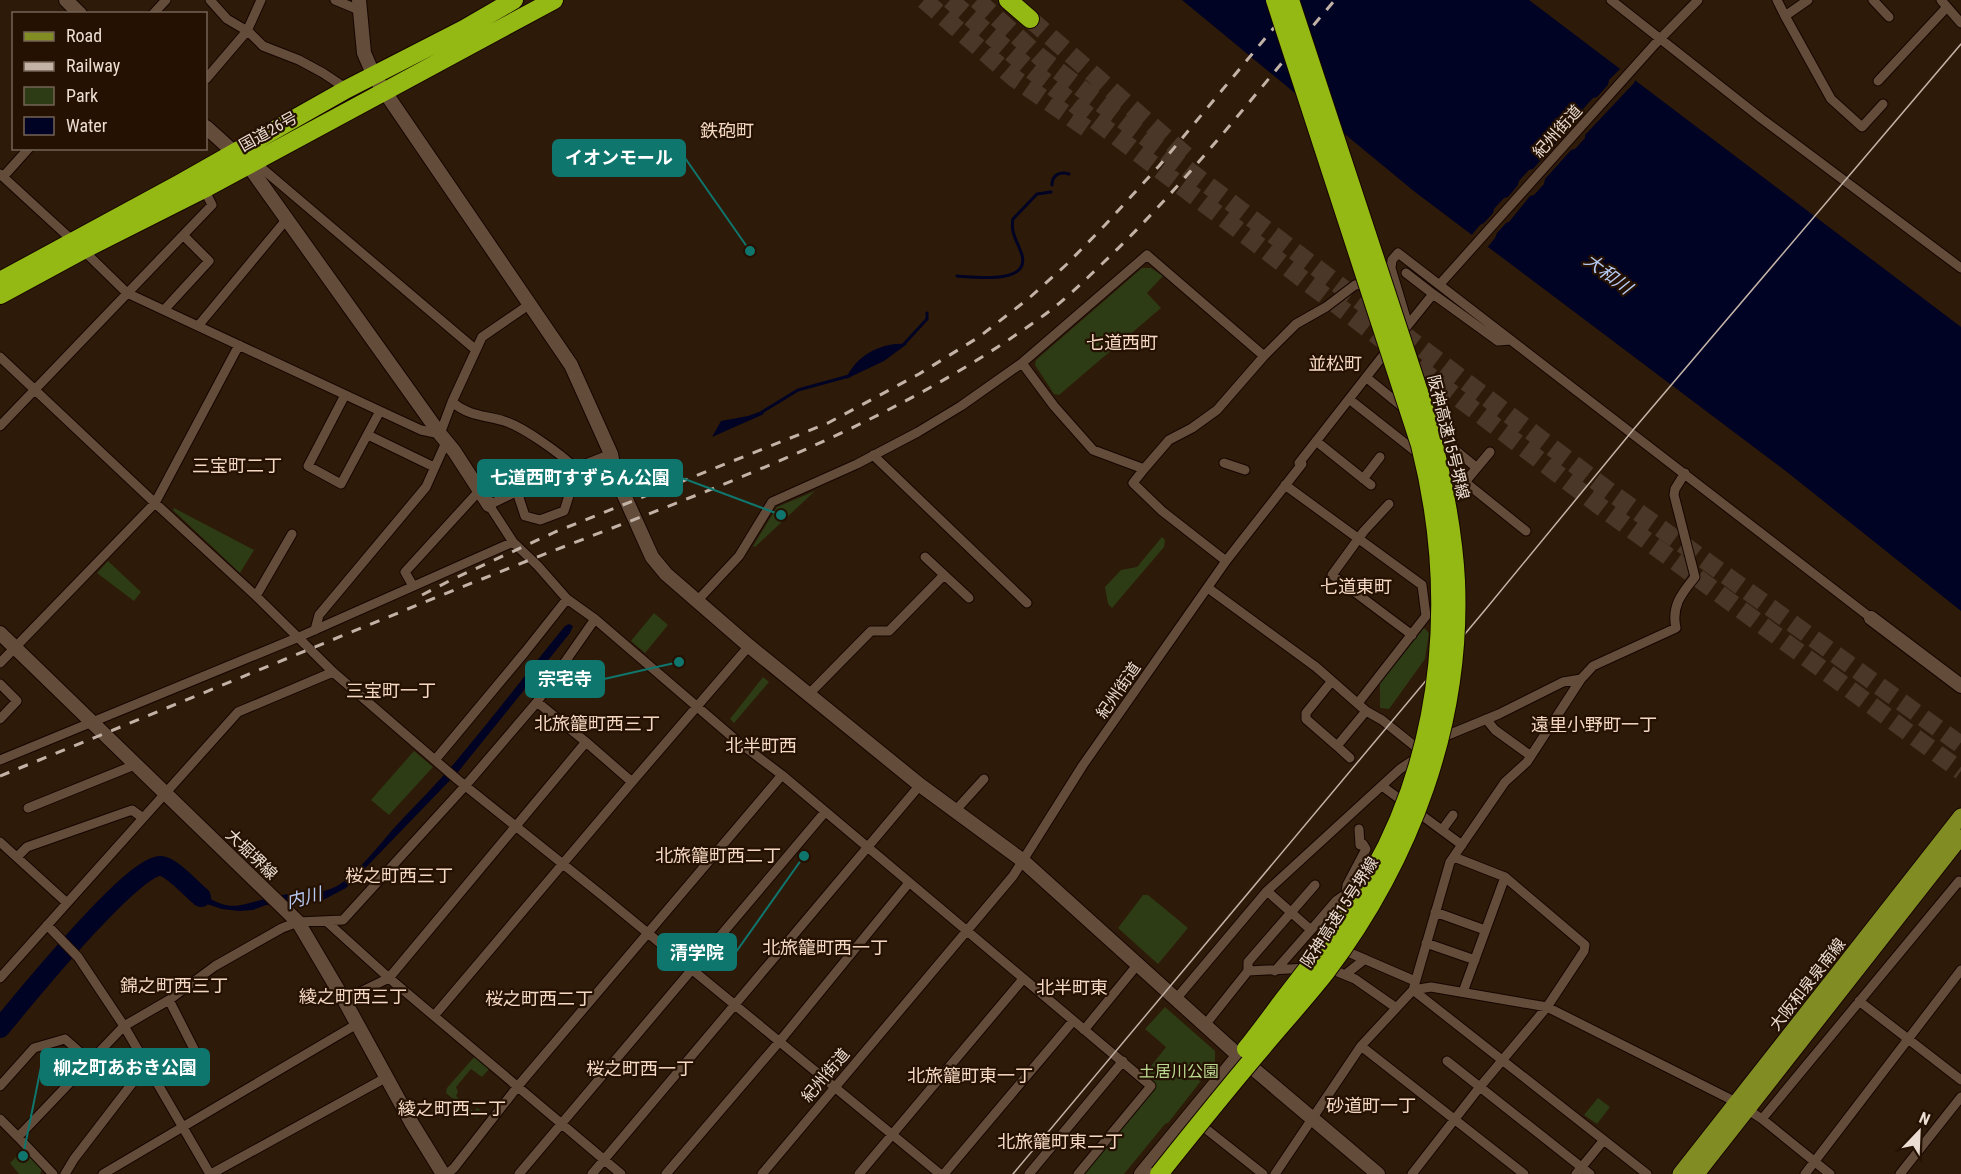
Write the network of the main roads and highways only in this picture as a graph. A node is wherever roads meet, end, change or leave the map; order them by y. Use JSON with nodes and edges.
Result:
{"nodes":[{"id":1,"x":514,"y":0,"type":"edge"},
{"id":2,"x":554,"y":0,"type":"edge"},
{"id":3,"x":1008,"y":0,"type":"edge"},
{"id":4,"x":1275,"y":0,"type":"edge"},
{"id":5,"x":1290,"y":0,"type":"edge"},
{"id":6,"x":1030,"y":19,"type":"tunnel mouth"},
{"id":7,"x":379,"y":83,"type":"junction"},
{"id":8,"x":241,"y":158,"type":"junction"},
{"id":9,"x":78,"y":246,"type":"junction"},
{"id":10,"x":0,"y":281,"type":"edge"},
{"id":11,"x":0,"y":295,"type":"edge"},
{"id":12,"x":1961,"y":816,"type":"edge"},
{"id":13,"x":1961,"y":837,"type":"edge"},
{"id":14,"x":1742,"y":1105,"type":"junction"},
{"id":15,"x":1143,"y":1174,"type":"edge"},
{"id":16,"x":1160,"y":1174,"type":"edge"},
{"id":17,"x":1680,"y":1174,"type":"edge"},
{"id":18,"x":1697,"y":1174,"type":"edge"}],
"edges":[{"from":1,"to":7,"type":"highway","name":"国道26号"},
{"from":2,"to":7,"type":"highway","name":"国道26号"},
{"from":3,"to":6,"type":"highway"},
{"from":4,"to":15,"type":"highway","name":"阪神高速15号堺線","bridge":true},
{"from":5,"to":16,"type":"highway","name":"阪神高速15号堺線","bridge":true},
{"from":7,"to":8,"type":"highway","name":"国道26号"},
{"from":7,"to":8,"type":"highway","name":"国道26号"},
{"from":8,"to":9,"type":"highway","name":"国道26号"},
{"from":8,"to":9,"type":"highway","name":"国道26号"},
{"from":9,"to":10,"type":"highway","name":"国道26号"},
{"from":9,"to":11,"type":"highway","name":"国道26号"},
{"from":12,"to":14,"type":"main road","name":"大阪和泉泉南線"},
{"from":13,"to":14,"type":"main road","name":"大阪和泉泉南線"},
{"from":14,"to":17,"type":"main road","name":"大阪和泉泉南線"},
{"from":14,"to":18,"type":"main road","name":"大阪和泉泉南線"}]}
